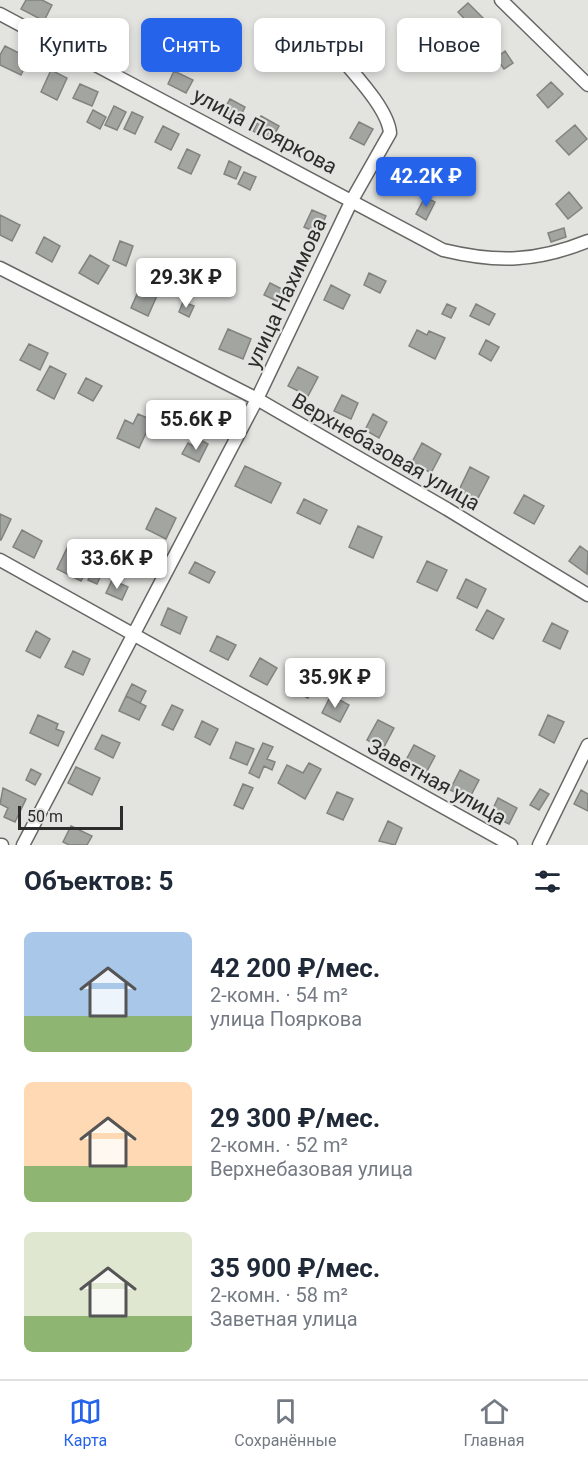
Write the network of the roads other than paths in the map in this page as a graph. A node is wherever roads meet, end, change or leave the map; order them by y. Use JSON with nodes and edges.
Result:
{"nodes":[{"id":1,"x":501,"y":0,"type":"edge"},
{"id":2,"x":0,"y":14,"type":"edge"},
{"id":3,"x":351,"y":72,"type":"edge"},
{"id":4,"x":588,"y":86,"type":"edge"},
{"id":5,"x":352,"y":200,"type":"junction"},
{"id":6,"x":588,"y":241,"type":"edge"},
{"id":7,"x":0,"y":267,"type":"edge"},
{"id":8,"x":257,"y":399,"type":"junction"},
{"id":9,"x":0,"y":560,"type":"edge"},
{"id":10,"x":588,"y":595,"type":"edge"},
{"id":11,"x":133,"y":634,"type":"junction"},
{"id":12,"x":588,"y":745,"type":"edge"},
{"id":13,"x":23,"y":845,"type":"edge"},
{"id":14,"x":511,"y":845,"type":"edge"},
{"id":15,"x":539,"y":845,"type":"edge"}],
"edges":[{"from":1,"to":4,"type":"street"},
{"from":2,"to":5,"type":"street","name":"улица Пояркова"},
{"from":3,"to":5,"type":"street","name":"улица Нахимова"},
{"from":5,"to":6,"type":"street","name":"улица Пояркова"},
{"from":5,"to":8,"type":"street","name":"улица Нахимова"},
{"from":7,"to":8,"type":"street","name":"Верхнебазовая улица"},
{"from":8,"to":10,"type":"street","name":"Верхнебазовая улица"},
{"from":8,"to":11,"type":"street","name":"улица Нахимова"},
{"from":9,"to":11,"type":"street","name":"Заветная улица"},
{"from":11,"to":13,"type":"street","name":"улица Нахимова"},
{"from":11,"to":14,"type":"street","name":"Заветная улица"},
{"from":12,"to":15,"type":"street"}]}
